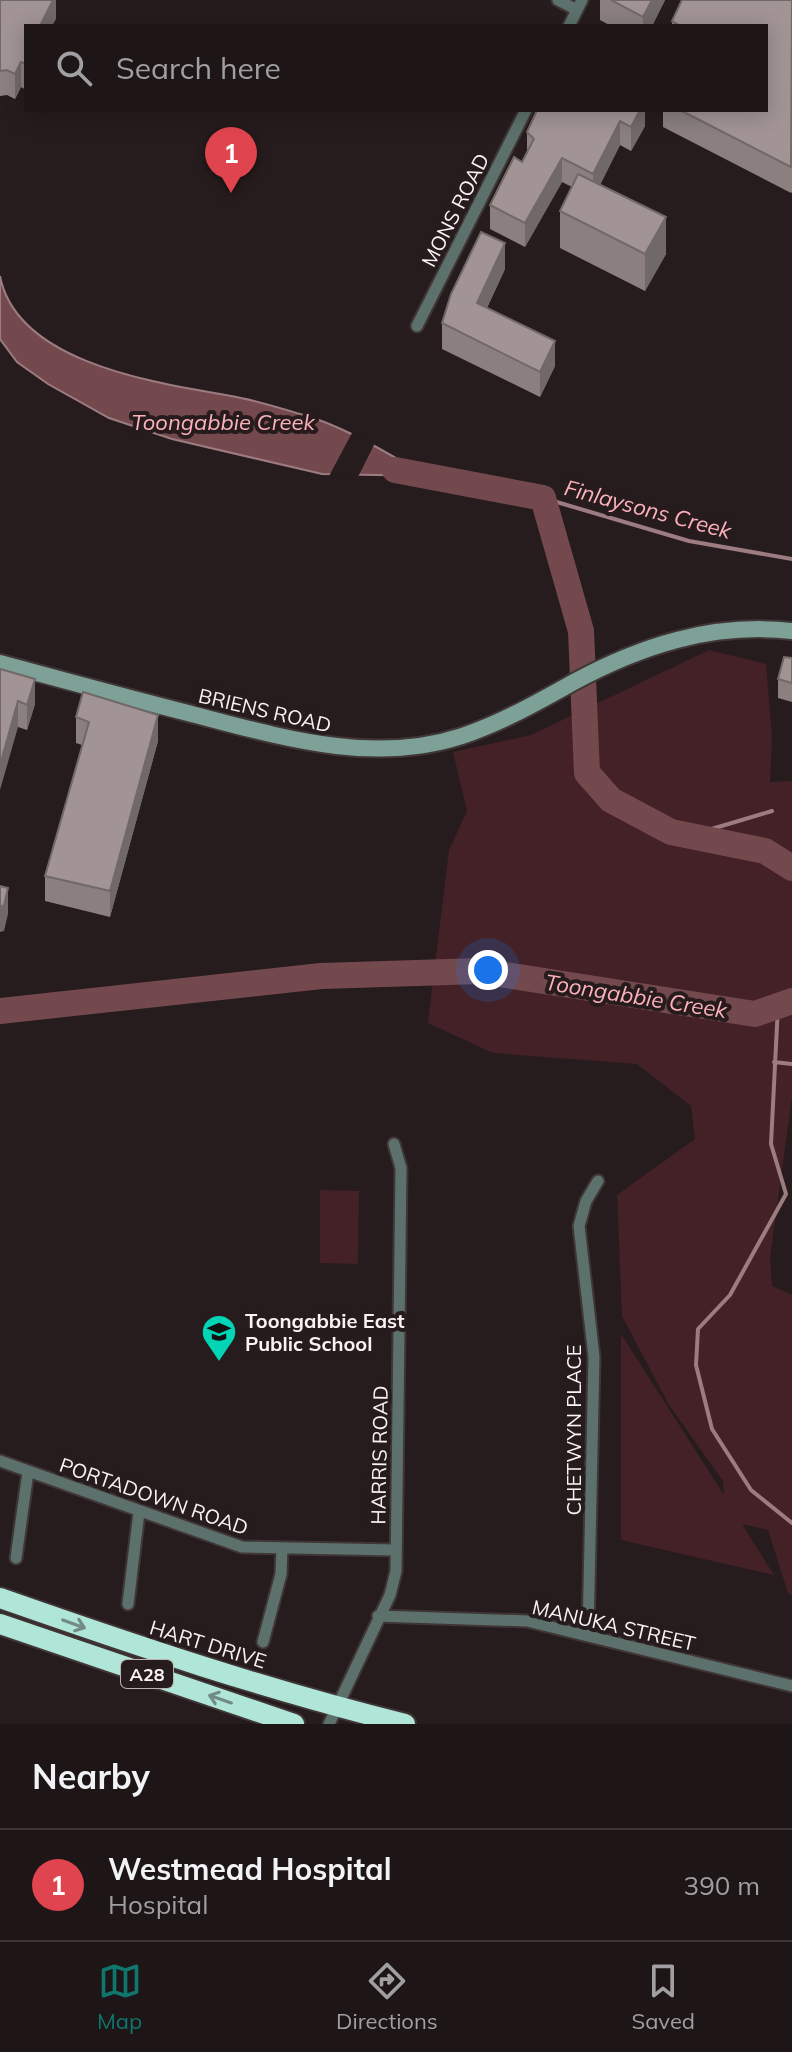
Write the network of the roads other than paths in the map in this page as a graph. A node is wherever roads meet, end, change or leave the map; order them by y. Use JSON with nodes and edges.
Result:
{"nodes":[{"id":1,"x":558,"y":0,"type":"edge"},
{"id":2,"x":579,"y":5,"type":"edge"},
{"id":3,"x":570,"y":24,"type":"edge"},
{"id":4,"x":525,"y":112,"type":"edge"},
{"id":5,"x":417,"y":326,"type":"dead end"},
{"id":6,"x":792,"y":631,"type":"edge"},
{"id":7,"x":0,"y":663,"type":"edge"},
{"id":8,"x":394,"y":1144,"type":"dead end"},
{"id":9,"x":598,"y":1181,"type":"dead end"},
{"id":10,"x":0,"y":1461,"type":"edge"},
{"id":11,"x":28,"y":1472,"type":"junction"},
{"id":12,"x":139,"y":1512,"type":"junction"},
{"id":13,"x":282,"y":1549,"type":"junction"},
{"id":14,"x":395,"y":1550,"type":"junction"},
{"id":15,"x":16,"y":1558,"type":"dead end"},
{"id":16,"x":0,"y":1598,"type":"edge"},
{"id":17,"x":128,"y":1604,"type":"dead end"},
{"id":18,"x":378,"y":1616,"type":"junction"},
{"id":19,"x":0,"y":1624,"type":"edge"},
{"id":20,"x":588,"y":1635,"type":"junction"},
{"id":21,"x":263,"y":1642,"type":"dead end"},
{"id":22,"x":792,"y":1686,"type":"edge"},
{"id":23,"x":332,"y":1715,"type":"edge"},
{"id":24,"x":294,"y":1724,"type":"edge"},
{"id":25,"x":405,"y":1724,"type":"edge"}],
"edges":[{"from":1,"to":2,"type":"street"},
{"from":2,"to":3,"type":"street"},
{"from":4,"to":5,"type":"street","name":"MONS ROAD"},
{"from":6,"to":7,"type":"street","name":"BRIENS ROAD"},
{"from":8,"to":14,"type":"street","name":"HARRIS ROAD"},
{"from":9,"to":20,"type":"street","name":"CHETWYN PLACE"},
{"from":10,"to":11,"type":"street","name":"PORTADOWN ROAD"},
{"from":11,"to":12,"type":"street","name":"PORTADOWN ROAD"},
{"from":11,"to":15,"type":"street"},
{"from":12,"to":13,"type":"street","name":"PORTADOWN ROAD"},
{"from":12,"to":17,"type":"street"},
{"from":13,"to":14,"type":"street","name":"PORTADOWN ROAD"},
{"from":13,"to":21,"type":"street"},
{"from":14,"to":18,"type":"street","name":"HARRIS ROAD"},
{"from":16,"to":23,"type":"highway","name":"HART DRIVE","number":"A28","one_way":true},
{"from":18,"to":20,"type":"street","name":"MANUKA STREET"},
{"from":18,"to":23,"type":"street","name":"HARRIS ROAD"},
{"from":24,"to":19,"type":"highway","number":"A28","one_way":true},
{"from":20,"to":22,"type":"street","name":"MANUKA STREET"},
{"from":23,"to":25,"type":"highway","name":"HART DRIVE","number":"A28"}]}
